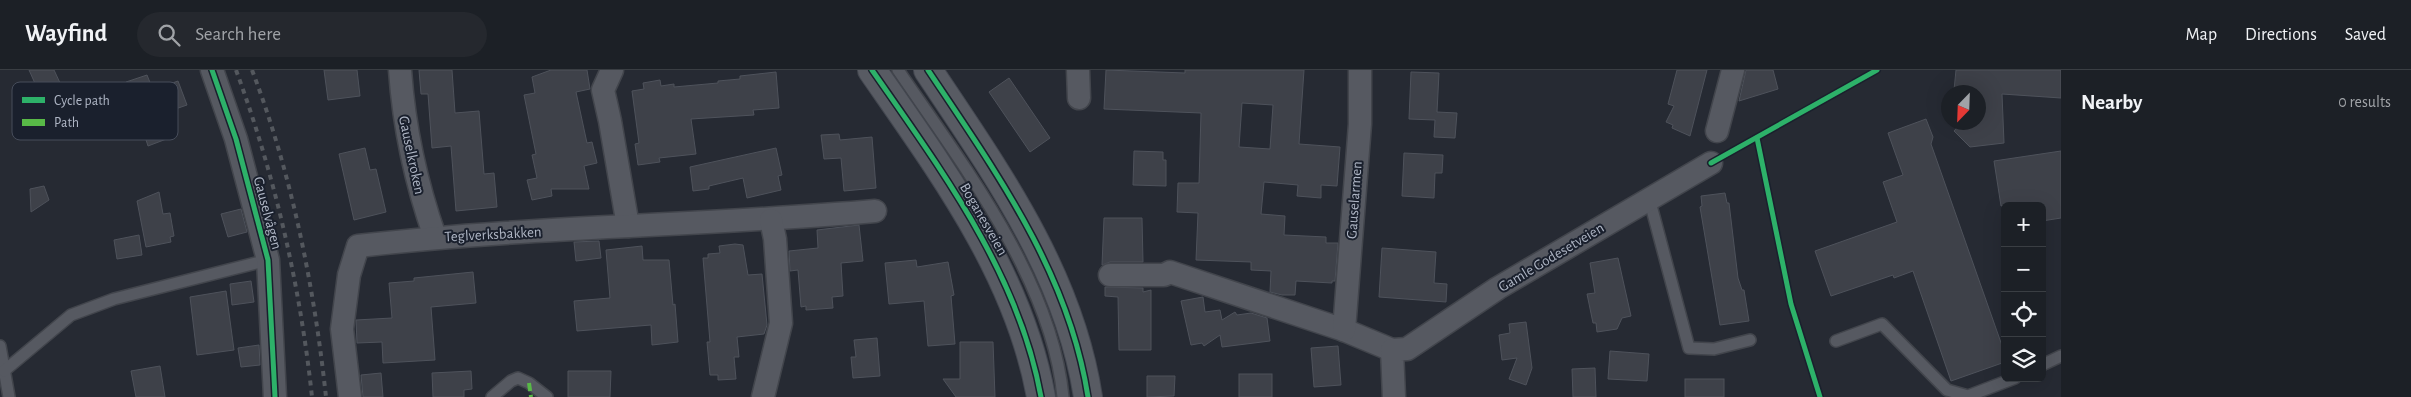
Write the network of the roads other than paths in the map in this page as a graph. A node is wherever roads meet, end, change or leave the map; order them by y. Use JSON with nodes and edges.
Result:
{"nodes":[{"id":1,"x":212,"y":70,"type":"edge"},
{"id":2,"x":400,"y":70,"type":"edge"},
{"id":3,"x":612,"y":70,"type":"edge"},
{"id":4,"x":872,"y":70,"type":"edge"},
{"id":5,"x":898,"y":70,"type":"edge"},
{"id":6,"x":928,"y":70,"type":"edge"},
{"id":7,"x":1078,"y":70,"type":"edge"},
{"id":8,"x":1360,"y":70,"type":"edge"},
{"id":9,"x":1733,"y":70,"type":"edge"},
{"id":10,"x":1079,"y":98,"type":"dead end"},
{"id":11,"x":1717,"y":131,"type":"dead end"},
{"id":12,"x":1710,"y":163,"type":"dead end"},
{"id":13,"x":1649,"y":198,"type":"junction"},
{"id":14,"x":874,"y":211,"type":"dead end"},
{"id":15,"x":771,"y":220,"type":"junction"},
{"id":16,"x":628,"y":226,"type":"junction"},
{"id":17,"x":435,"y":237,"type":"junction"},
{"id":18,"x":268,"y":260,"type":"junction"},
{"id":19,"x":1110,"y":274,"type":"dead end"},
{"id":20,"x":1344,"y":330,"type":"junction"},
{"id":21,"x":1750,"y":340,"type":"dead end"},
{"id":22,"x":1836,"y":341,"type":"dead end"},
{"id":23,"x":0,"y":346,"type":"edge"},
{"id":24,"x":1392,"y":350,"type":"junction"},
{"id":25,"x":2061,"y":356,"type":"edge"},
{"id":26,"x":2046,"y":363,"type":"edge"},
{"id":27,"x":4,"y":372,"type":"junction"},
{"id":28,"x":2005,"y":382,"type":"edge"},
{"id":29,"x":8,"y":397,"type":"edge"},
{"id":30,"x":275,"y":397,"type":"edge"},
{"id":31,"x":350,"y":397,"type":"edge"},
{"id":32,"x":492,"y":397,"type":"edge"},
{"id":33,"x":547,"y":397,"type":"edge"},
{"id":34,"x":763,"y":397,"type":"edge"},
{"id":35,"x":1041,"y":397,"type":"edge"},
{"id":36,"x":1063,"y":397,"type":"edge"},
{"id":37,"x":1088,"y":397,"type":"edge"},
{"id":38,"x":1394,"y":397,"type":"edge"}],
"edges":[{"from":1,"to":18,"type":"street","name":"Gauselvågen"},
{"from":2,"to":17,"type":"street","name":"Gauselkroken"},
{"from":3,"to":16,"type":"street"},
{"from":4,"to":35,"type":"main road","name":"Boganesveien"},
{"from":5,"to":36,"type":"lane","name":"Boganesveien"},
{"from":6,"to":37,"type":"main road"},
{"from":7,"to":10,"type":"street"},
{"from":8,"to":20,"type":"street","name":"Gauselarmen"},
{"from":9,"to":11,"type":"street"},
{"from":12,"to":13,"type":"street","name":"Gamle Godesetveien"},
{"from":13,"to":21,"type":"lane"},
{"from":13,"to":24,"type":"street","name":"Gamle Godesetveien"},
{"from":14,"to":15,"type":"street","name":"Teglverksbakken"},
{"from":15,"to":16,"type":"street","name":"Teglverksbakken"},
{"from":15,"to":34,"type":"street"},
{"from":16,"to":17,"type":"street","name":"Teglverksbakken"},
{"from":17,"to":31,"type":"street","name":"Teglverksbakken"},
{"from":18,"to":27,"type":"lane"},
{"from":18,"to":30,"type":"street","name":"Gauselvågen"},
{"from":19,"to":20,"type":"street"},
{"from":20,"to":24,"type":"street"},
{"from":22,"to":28,"type":"lane"},
{"from":23,"to":27,"type":"lane"},
{"from":24,"to":38,"type":"street"},
{"from":25,"to":26,"type":"lane"},
{"from":27,"to":29,"type":"lane"},
{"from":32,"to":33,"type":"lane"}]}
